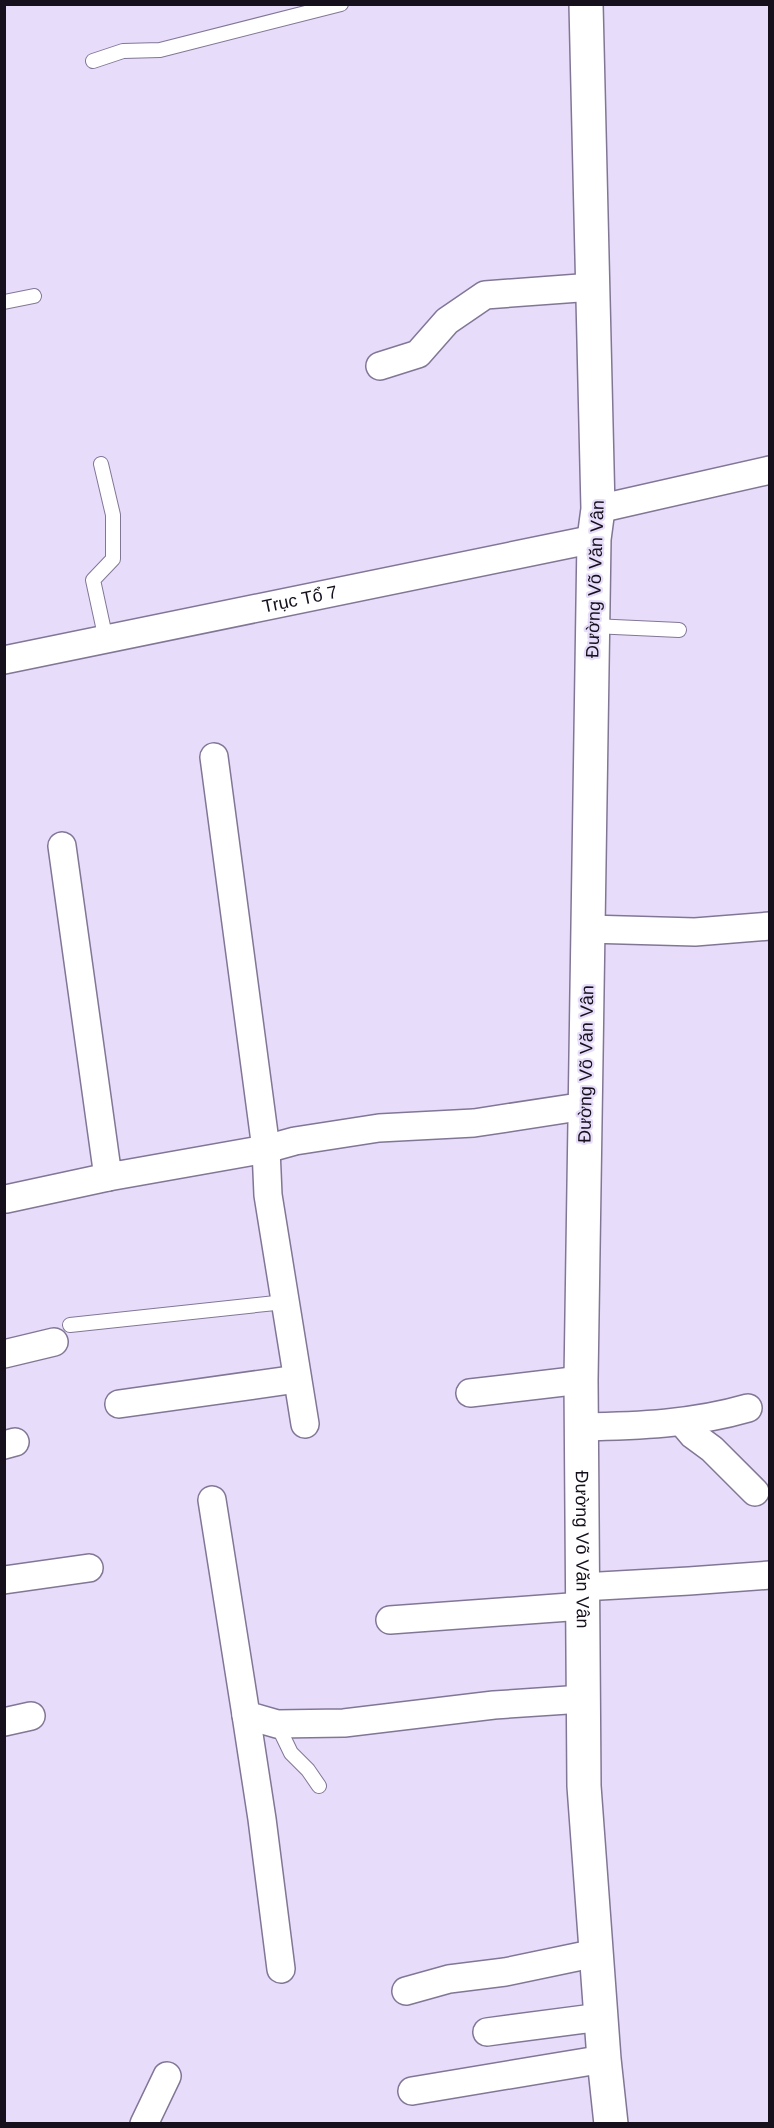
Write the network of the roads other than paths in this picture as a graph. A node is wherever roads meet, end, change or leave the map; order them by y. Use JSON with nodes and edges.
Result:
{"nodes":[{"id":1,"x":340,"y":4,"type":"edge"},
{"id":2,"x":586,"y":4,"type":"edge"},
{"id":3,"x":93,"y":61,"type":"dead end"},
{"id":4,"x":592,"y":287,"type":"junction"},
{"id":5,"x":34,"y":296,"type":"dead end"},
{"id":6,"x":4,"y":302,"type":"edge"},
{"id":7,"x":380,"y":366,"type":"dead end"},
{"id":8,"x":101,"y":464,"type":"dead end"},
{"id":9,"x":770,"y":470,"type":"edge"},
{"id":10,"x":596,"y":524,"type":"junction"},
{"id":11,"x":593,"y":626,"type":"junction"},
{"id":12,"x":679,"y":630,"type":"dead end"},
{"id":13,"x":106,"y":640,"type":"junction"},
{"id":14,"x":4,"y":660,"type":"edge"},
{"id":15,"x":214,"y":757,"type":"dead end"},
{"id":16,"x":62,"y":846,"type":"dead end"},
{"id":17,"x":770,"y":926,"type":"edge"},
{"id":18,"x":588,"y":930,"type":"junction"},
{"id":19,"x":585,"y":1106,"type":"junction"},
{"id":20,"x":266,"y":1149,"type":"junction"},
{"id":21,"x":108,"y":1177,"type":"junction"},
{"id":22,"x":6,"y":1200,"type":"dead end"},
{"id":23,"x":285,"y":1302,"type":"junction"},
{"id":24,"x":62,"y":1334,"type":"joint"},
{"id":25,"x":4,"y":1353,"type":"edge"},
{"id":26,"x":297,"y":1379,"type":"junction"},
{"id":27,"x":581,"y":1380,"type":"junction"},
{"id":28,"x":470,"y":1393,"type":"dead end"},
{"id":29,"x":119,"y":1404,"type":"dead end"},
{"id":30,"x":748,"y":1408,"type":"dead end"},
{"id":31,"x":682,"y":1422,"type":"junction"},
{"id":32,"x":305,"y":1424,"type":"dead end"},
{"id":33,"x":581,"y":1427,"type":"junction"},
{"id":34,"x":755,"y":1492,"type":"dead end"},
{"id":35,"x":212,"y":1500,"type":"dead end"},
{"id":36,"x":89,"y":1568,"type":"dead end"},
{"id":37,"x":770,"y":1575,"type":"edge"},
{"id":38,"x":4,"y":1580,"type":"edge"},
{"id":39,"x":582,"y":1596,"type":"junction"},
{"id":40,"x":390,"y":1620,"type":"dead end"},
{"id":41,"x":583,"y":1699,"type":"junction"},
{"id":42,"x":246,"y":1715,"type":"junction"},
{"id":43,"x":31,"y":1716,"type":"dead end"},
{"id":44,"x":4,"y":1722,"type":"edge"},
{"id":45,"x":277,"y":1724,"type":"junction"},
{"id":46,"x":319,"y":1786,"type":"dead end"},
{"id":47,"x":596,"y":1953,"type":"junction"},
{"id":48,"x":281,"y":1970,"type":"dead end"},
{"id":49,"x":406,"y":1991,"type":"dead end"},
{"id":50,"x":601,"y":2018,"type":"junction"},
{"id":51,"x":487,"y":2032,"type":"dead end"},
{"id":52,"x":604,"y":2059,"type":"junction"},
{"id":53,"x":167,"y":2076,"type":"dead end"},
{"id":54,"x":412,"y":2091,"type":"dead end"},
{"id":55,"x":144,"y":2124,"type":"edge"},
{"id":56,"x":611,"y":2124,"type":"edge"}],
"edges":[{"from":1,"to":3,"type":"lane"},
{"from":2,"to":4,"type":"street","name":"Đường Võ Văn Vân"},
{"from":4,"to":7,"type":"street"},
{"from":4,"to":10,"type":"street","name":"Đường Võ Văn Vân"},
{"from":5,"to":6,"type":"lane"},
{"from":8,"to":13,"type":"lane"},
{"from":9,"to":10,"type":"street","name":"Trục Tổ 7"},
{"from":10,"to":11,"type":"street","name":"Đường Võ Văn Vân"},
{"from":10,"to":13,"type":"street","name":"Trục Tổ 7"},
{"from":11,"to":12,"type":"lane"},
{"from":11,"to":18,"type":"street","name":"Đường Võ Văn Vân"},
{"from":13,"to":14,"type":"street","name":"Trục Tổ 7"},
{"from":15,"to":20,"type":"street"},
{"from":16,"to":21,"type":"street"},
{"from":17,"to":18,"type":"street"},
{"from":18,"to":19,"type":"street","name":"Đường Võ Văn Vân"},
{"from":19,"to":20,"type":"street"},
{"from":19,"to":27,"type":"street","name":"Đường Võ Văn Vân"},
{"from":20,"to":21,"type":"street"},
{"from":20,"to":23,"type":"street"},
{"from":21,"to":22,"type":"street"},
{"from":23,"to":24,"type":"lane"},
{"from":23,"to":26,"type":"street"},
{"from":24,"to":25,"type":"street"},
{"from":26,"to":29,"type":"street"},
{"from":26,"to":32,"type":"street"},
{"from":27,"to":28,"type":"street"},
{"from":27,"to":33,"type":"street","name":"Đường Võ Văn Vân"},
{"from":30,"to":31,"type":"street"},
{"from":31,"to":33,"type":"street"},
{"from":31,"to":34,"type":"street"},
{"from":33,"to":39,"type":"street","name":"Đường Võ Văn Vân"},
{"from":35,"to":42,"type":"street"},
{"from":36,"to":38,"type":"street"},
{"from":37,"to":39,"type":"street"},
{"from":39,"to":40,"type":"street"},
{"from":39,"to":41,"type":"street","name":"Đường Võ Văn Vân"},
{"from":41,"to":45,"type":"street"},
{"from":41,"to":47,"type":"street","name":"Đường Võ Văn Vân"},
{"from":42,"to":45,"type":"street"},
{"from":42,"to":48,"type":"street"},
{"from":43,"to":44,"type":"street"},
{"from":45,"to":46,"type":"lane"},
{"from":47,"to":49,"type":"street"},
{"from":47,"to":50,"type":"street","name":"Đường Võ Văn Vân"},
{"from":50,"to":51,"type":"street"},
{"from":50,"to":52,"type":"street","name":"Đường Võ Văn Vân"},
{"from":52,"to":54,"type":"street"},
{"from":52,"to":56,"type":"street","name":"Đường Võ Văn Vân"},
{"from":53,"to":55,"type":"street"}]}
